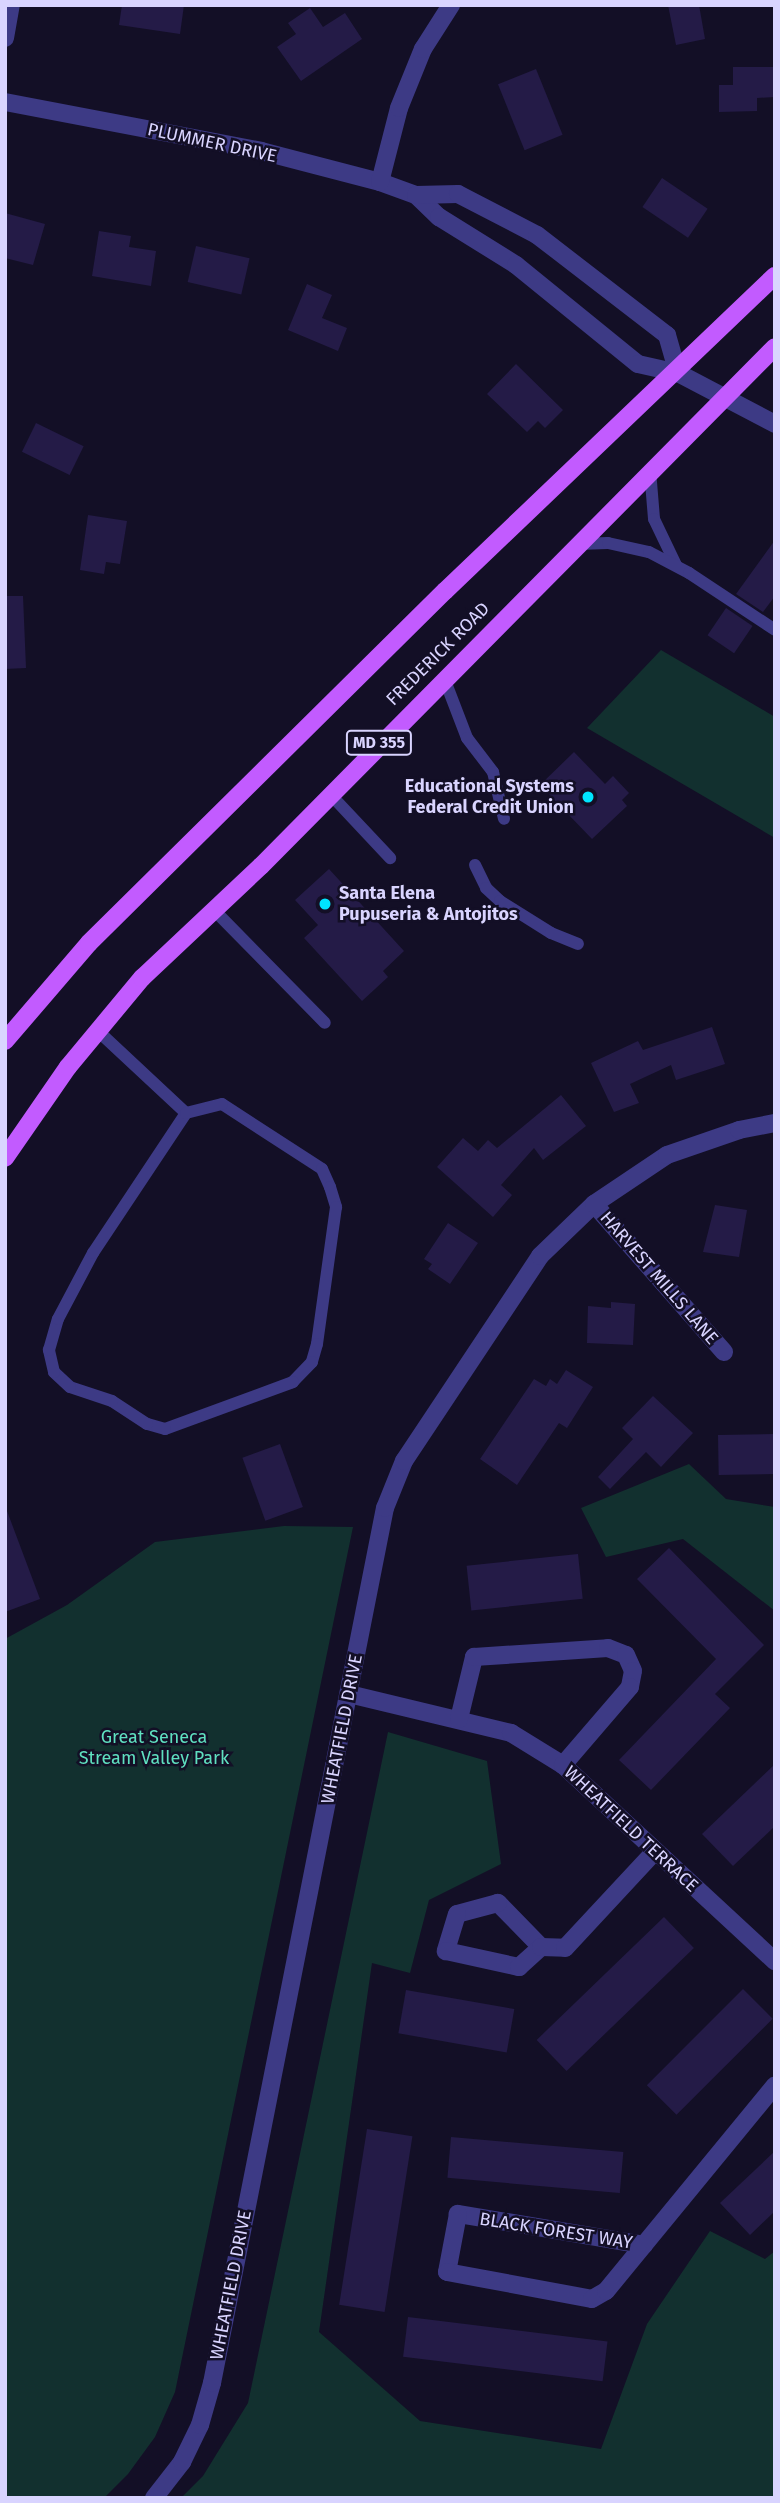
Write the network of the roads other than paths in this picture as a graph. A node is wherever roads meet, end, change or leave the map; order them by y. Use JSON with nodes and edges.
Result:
{"nodes":[{"id":1,"x":11,"y":5,"type":"edge"},
{"id":2,"x":451,"y":5,"type":"edge"},
{"id":3,"x":5,"y":38,"type":"edge"},
{"id":4,"x":5,"y":102,"type":"edge"},
{"id":5,"x":380,"y":182,"type":"junction"},
{"id":6,"x":416,"y":195,"type":"junction"},
{"id":7,"x":775,"y":275,"type":"edge"},
{"id":8,"x":775,"y":347,"type":"edge"},
{"id":9,"x":678,"y":373,"type":"junction"},
{"id":10,"x":724,"y":396,"type":"junction"},
{"id":11,"x":775,"y":424,"type":"edge"},
{"id":12,"x":650,"y":470,"type":"junction"},
{"id":13,"x":577,"y":544,"type":"junction"},
{"id":14,"x":677,"y":565,"type":"junction"},
{"id":15,"x":775,"y":630,"type":"edge"},
{"id":16,"x":444,"y":678,"type":"junction"},
{"id":17,"x":330,"y":794,"type":"junction"},
{"id":18,"x":504,"y":819,"type":"dead end"},
{"id":19,"x":390,"y":858,"type":"dead end"},
{"id":20,"x":475,"y":865,"type":"dead end"},
{"id":21,"x":214,"y":910,"type":"junction"},
{"id":22,"x":578,"y":944,"type":"dead end"},
{"id":23,"x":325,"y":1023,"type":"dead end"},
{"id":24,"x":97,"y":1031,"type":"junction"},
{"id":25,"x":5,"y":1041,"type":"edge"},
{"id":26,"x":186,"y":1113,"type":"junction"},
{"id":27,"x":775,"y":1123,"type":"edge"},
{"id":28,"x":5,"y":1158,"type":"edge"},
{"id":29,"x":594,"y":1204,"type":"junction"},
{"id":30,"x":724,"y":1352,"type":"dead end"},
{"id":31,"x":349,"y":1694,"type":"junction"},
{"id":32,"x":459,"y":1719,"type":"junction"},
{"id":33,"x":563,"y":1765,"type":"junction"},
{"id":34,"x":655,"y":1851,"type":"junction"},
{"id":35,"x":541,"y":1947,"type":"junction"},
{"id":36,"x":775,"y":1961,"type":"edge"},
{"id":37,"x":775,"y":2085,"type":"edge"},
{"id":38,"x":644,"y":2245,"type":"junction"},
{"id":39,"x":154,"y":2498,"type":"edge"}],
"edges":[{"from":1,"to":3,"type":"street"},
{"from":2,"to":5,"type":"street"},
{"from":4,"to":5,"type":"street","name":"PLUMMER DRIVE"},
{"from":5,"to":6,"type":"street","name":"PLUMMER DRIVE"},
{"from":6,"to":9,"type":"street","name":"PLUMMER DRIVE"},
{"from":6,"to":9,"type":"street","name":"PLUMMER DRIVE"},
{"from":7,"to":9,"type":"main road"},
{"from":8,"to":10,"type":"main road","name":"FREDERICK ROAD","number":"MD 355"},
{"from":9,"to":10,"type":"street","name":"PLUMMER DRIVE"},
{"from":9,"to":25,"type":"main road"},
{"from":10,"to":11,"type":"street","name":"PLUMMER DRIVE"},
{"from":10,"to":12,"type":"main road","name":"FREDERICK ROAD","number":"MD 355"},
{"from":12,"to":13,"type":"main road","name":"FREDERICK ROAD","number":"MD 355"},
{"from":12,"to":14,"type":"lane"},
{"from":13,"to":14,"type":"lane"},
{"from":13,"to":16,"type":"main road","name":"FREDERICK ROAD","number":"MD 355"},
{"from":14,"to":15,"type":"lane"},
{"from":16,"to":17,"type":"main road","name":"FREDERICK ROAD","number":"MD 355"},
{"from":16,"to":18,"type":"lane"},
{"from":17,"to":19,"type":"lane"},
{"from":17,"to":21,"type":"main road","name":"FREDERICK ROAD","number":"MD 355"},
{"from":20,"to":22,"type":"lane"},
{"from":21,"to":23,"type":"lane"},
{"from":21,"to":24,"type":"main road","name":"FREDERICK ROAD","number":"MD 355"},
{"from":24,"to":26,"type":"lane"},
{"from":24,"to":28,"type":"main road","name":"FREDERICK ROAD","number":"MD 355"},
{"from":26,"to":26,"type":"lane"},
{"from":27,"to":29,"type":"street","name":"WHEATFIELD DRIVE"},
{"from":29,"to":30,"type":"street","name":"HARVEST MILLS LANE"},
{"from":29,"to":31,"type":"street","name":"WHEATFIELD DRIVE"},
{"from":31,"to":32,"type":"street","name":"WHEATFIELD TERRACE"},
{"from":31,"to":39,"type":"street","name":"WHEATFIELD DRIVE"},
{"from":32,"to":33,"type":"street","name":"WHEATFIELD TERRACE"},
{"from":32,"to":33,"type":"street"},
{"from":33,"to":34,"type":"street","name":"WHEATFIELD TERRACE"},
{"from":34,"to":35,"type":"street"},
{"from":34,"to":36,"type":"street","name":"WHEATFIELD TERRACE"},
{"from":35,"to":35,"type":"street"},
{"from":37,"to":38,"type":"street","name":"BLACK FOREST WAY"},
{"from":38,"to":38,"type":"street","name":"BLACK FOREST WAY"}]}
